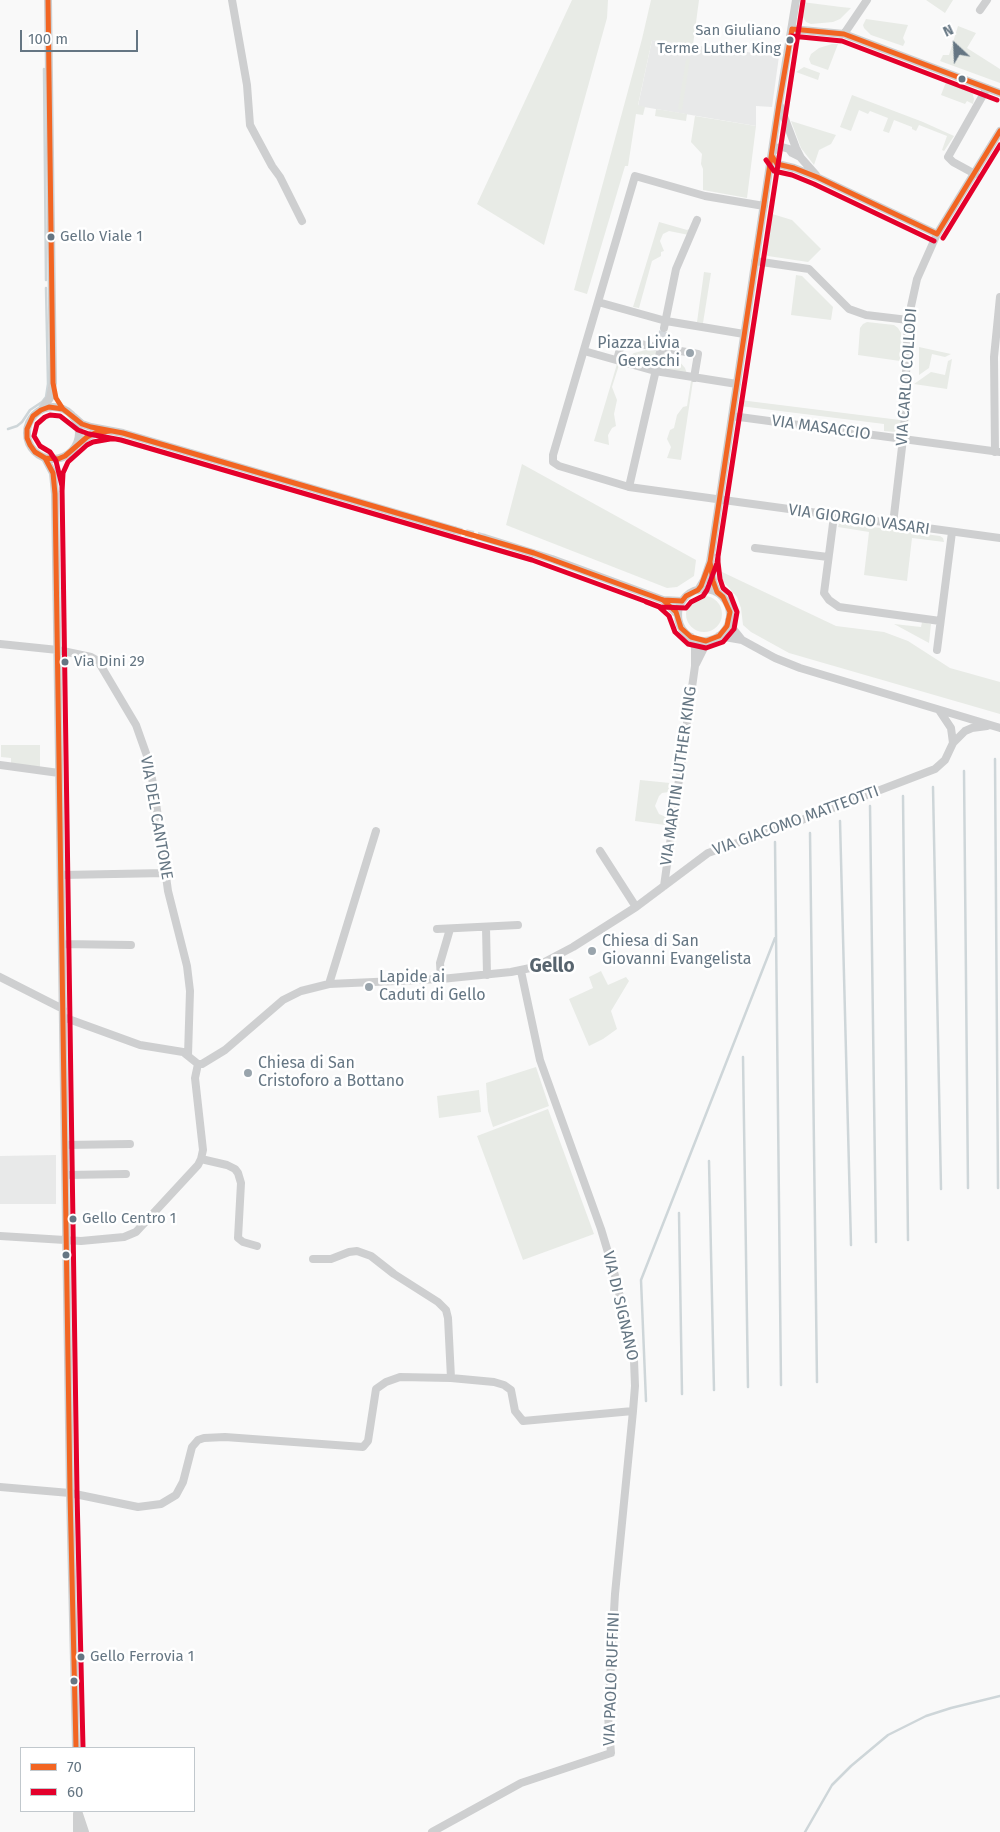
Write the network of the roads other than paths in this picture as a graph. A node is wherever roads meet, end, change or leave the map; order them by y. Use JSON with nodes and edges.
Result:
{"nodes":[{"id":1,"x":48,"y":0,"type":"edge"},
{"id":2,"x":232,"y":0,"type":"edge"},
{"id":3,"x":796,"y":0,"type":"edge"},
{"id":4,"x":867,"y":0,"type":"edge"},
{"id":5,"x":987,"y":0,"type":"edge"},
{"id":6,"x":980,"y":10,"type":"dead end"},
{"id":7,"x":792,"y":29,"type":"junction"},
{"id":8,"x":844,"y":34,"type":"junction"},
{"id":9,"x":987,"y":88,"type":"junction"},
{"id":10,"x":1000,"y":92,"type":"edge"},
{"id":11,"x":779,"y":104,"type":"junction"},
{"id":12,"x":1000,"y":131,"type":"edge"},
{"id":13,"x":792,"y":153,"type":"junction"},
{"id":14,"x":772,"y":154,"type":"junction"},
{"id":15,"x":801,"y":158,"type":"junction"},
{"id":16,"x":784,"y":166,"type":"junction"},
{"id":17,"x":769,"y":173,"type":"junction"},
{"id":18,"x":974,"y":174,"type":"junction"},
{"id":19,"x":817,"y":176,"type":"junction"},
{"id":20,"x":764,"y":206,"type":"junction"},
{"id":21,"x":697,"y":220,"type":"dead end"},
{"id":22,"x":302,"y":221,"type":"dead end"},
{"id":23,"x":937,"y":234,"type":"junction"},
{"id":24,"x":755,"y":261,"type":"junction"},
{"id":25,"x":1000,"y":297,"type":"edge"},
{"id":26,"x":598,"y":302,"type":"junction"},
{"id":27,"x":908,"y":320,"type":"junction"},
{"id":28,"x":665,"y":325,"type":"junction"},
{"id":29,"x":744,"y":334,"type":"junction"},
{"id":30,"x":661,"y":348,"type":"junction"},
{"id":31,"x":584,"y":351,"type":"junction"},
{"id":32,"x":617,"y":360,"type":"junction"},
{"id":33,"x":655,"y":371,"type":"junction"},
{"id":34,"x":694,"y":378,"type":"junction"},
{"id":35,"x":53,"y":383,"type":"junction"},
{"id":36,"x":736,"y":384,"type":"junction"},
{"id":37,"x":63,"y":409,"type":"junction"},
{"id":38,"x":41,"y":410,"type":"junction"},
{"id":39,"x":732,"y":416,"type":"junction"},
{"id":40,"x":74,"y":418,"type":"junction"},
{"id":41,"x":110,"y":431,"type":"junction"},
{"id":42,"x":903,"y":439,"type":"junction"},
{"id":43,"x":76,"y":446,"type":"junction"},
{"id":44,"x":998,"y":452,"type":"edge"},
{"id":45,"x":62,"y":457,"type":"junction"},
{"id":46,"x":45,"y":458,"type":"junction"},
{"id":47,"x":54,"y":486,"type":"junction"},
{"id":48,"x":628,"y":487,"type":"junction"},
{"id":49,"x":719,"y":500,"type":"junction"},
{"id":50,"x":834,"y":516,"type":"junction"},
{"id":51,"x":893,"y":524,"type":"junction"},
{"id":52,"x":454,"y":530,"type":"tunnel mouth"},
{"id":53,"x":952,"y":532,"type":"junction"},
{"id":54,"x":484,"y":538,"type":"tunnel mouth"},
{"id":55,"x":1000,"y":538,"type":"edge"},
{"id":56,"x":755,"y":548,"type":"dead end"},
{"id":57,"x":828,"y":557,"type":"junction"},
{"id":58,"x":710,"y":562,"type":"junction"},
{"id":59,"x":698,"y":590,"type":"junction"},
{"id":60,"x":717,"y":592,"type":"junction"},
{"id":61,"x":663,"y":600,"type":"junction"},
{"id":62,"x":682,"y":601,"type":"junction"},
{"id":63,"x":678,"y":615,"type":"junction"},
{"id":64,"x":729,"y":620,"type":"junction"},
{"id":65,"x":940,"y":621,"type":"junction"},
{"id":66,"x":719,"y":636,"type":"junction"},
{"id":67,"x":691,"y":637,"type":"junction"},
{"id":68,"x":712,"y":640,"type":"junction"},
{"id":69,"x":742,"y":640,"type":"junction"},
{"id":70,"x":0,"y":644,"type":"edge"},
{"id":71,"x":58,"y":650,"type":"junction"},
{"id":72,"x":937,"y":650,"type":"dead end"},
{"id":73,"x":695,"y":666,"type":"junction"},
{"id":74,"x":939,"y":710,"type":"junction"},
{"id":75,"x":991,"y":725,"type":"junction"},
{"id":76,"x":1000,"y":728,"type":"edge"},
{"id":77,"x":953,"y":743,"type":"junction"},
{"id":78,"x":0,"y":765,"type":"edge"},
{"id":79,"x":60,"y":773,"type":"junction"},
{"id":80,"x":376,"y":831,"type":"dead end"},
{"id":81,"x":600,"y":851,"type":"dead end"},
{"id":82,"x":166,"y":873,"type":"junction"},
{"id":83,"x":62,"y":874,"type":"junction"},
{"id":84,"x":664,"y":886,"type":"junction"},
{"id":85,"x":636,"y":907,"type":"junction"},
{"id":86,"x":518,"y":925,"type":"dead end"},
{"id":87,"x":486,"y":927,"type":"junction"},
{"id":88,"x":437,"y":929,"type":"dead end"},
{"id":89,"x":450,"y":929,"type":"junction"},
{"id":90,"x":62,"y":944,"type":"junction"},
{"id":91,"x":131,"y":945,"type":"dead end"},
{"id":92,"x":521,"y":971,"type":"junction"},
{"id":93,"x":487,"y":975,"type":"junction"},
{"id":94,"x":0,"y":977,"type":"edge"},
{"id":95,"x":441,"y":980,"type":"junction"},
{"id":96,"x":329,"y":984,"type":"junction"},
{"id":97,"x":63,"y":1013,"type":"junction"},
{"id":98,"x":188,"y":1055,"type":"junction"},
{"id":99,"x":198,"y":1064,"type":"junction"},
{"id":100,"x":130,"y":1144,"type":"dead end"},
{"id":101,"x":65,"y":1145,"type":"junction"},
{"id":102,"x":201,"y":1159,"type":"junction"},
{"id":103,"x":126,"y":1174,"type":"dead end"},
{"id":104,"x":66,"y":1175,"type":"junction"},
{"id":105,"x":0,"y":1236,"type":"edge"},
{"id":106,"x":66,"y":1240,"type":"junction"},
{"id":107,"x":257,"y":1246,"type":"dead end"},
{"id":108,"x":313,"y":1259,"type":"dead end"},
{"id":109,"x":451,"y":1378,"type":"junction"},
{"id":110,"x":633,"y":1410,"type":"junction"},
{"id":111,"x":0,"y":1487,"type":"edge"},
{"id":112,"x":70,"y":1493,"type":"junction"},
{"id":113,"x":76,"y":1747,"type":"edge"},
{"id":114,"x":78,"y":1812,"type":"edge"},
{"id":115,"x":78,"y":1812,"type":"edge"},
{"id":116,"x":77,"y":1832,"type":"edge"},
{"id":117,"x":86,"y":1832,"type":"edge"},
{"id":118,"x":432,"y":1832,"type":"edge"}],
"edges":[{"from":1,"to":35,"type":"street"},
{"from":2,"to":22,"type":"street"},
{"from":3,"to":7,"type":"street"},
{"from":4,"to":8,"type":"street"},
{"from":5,"to":6,"type":"street"},
{"from":7,"to":8,"type":"street"},
{"from":7,"to":11,"type":"street"},
{"from":8,"to":9,"type":"street"},
{"from":9,"to":10,"type":"street"},
{"from":9,"to":18,"type":"street"},
{"from":11,"to":14,"type":"street"},
{"from":11,"to":15,"type":"street"},
{"from":12,"to":18,"type":"street","name":"VIA CARLO COLLODI"},
{"from":13,"to":14,"type":"street"},
{"from":13,"to":15,"type":"street"},
{"from":13,"to":16,"type":"street"},
{"from":14,"to":16,"type":"street"},
{"from":14,"to":17,"type":"street"},
{"from":15,"to":19,"type":"street"},
{"from":16,"to":17,"type":"street"},
{"from":16,"to":19,"type":"street"},
{"from":17,"to":20,"type":"street"},
{"from":18,"to":23,"type":"street","name":"VIA CARLO COLLODI"},
{"from":19,"to":23,"type":"street"},
{"from":20,"to":24,"type":"street"},
{"from":20,"to":26,"type":"street"},
{"from":21,"to":28,"type":"street"},
{"from":23,"to":27,"type":"street","name":"VIA CARLO COLLODI"},
{"from":24,"to":27,"type":"street"},
{"from":24,"to":29,"type":"street"},
{"from":25,"to":44,"type":"street"},
{"from":26,"to":28,"type":"street"},
{"from":26,"to":31,"type":"street"},
{"from":27,"to":42,"type":"street","name":"VIA CARLO COLLODI"},
{"from":28,"to":29,"type":"street"},
{"from":29,"to":36,"type":"street"},
{"from":30,"to":32,"type":"street"},
{"from":30,"to":33,"type":"street"},
{"from":30,"to":34,"type":"street"},
{"from":31,"to":32,"type":"street"},
{"from":31,"to":48,"type":"street","name":"VIA GIORGIO VASARI"},
{"from":32,"to":33,"type":"street"},
{"from":33,"to":34,"type":"street"},
{"from":33,"to":48,"type":"street"},
{"from":34,"to":36,"type":"street"},
{"from":35,"to":37,"type":"street"},
{"from":35,"to":38,"type":"street"},
{"from":36,"to":39,"type":"street"},
{"from":37,"to":38,"type":"street"},
{"from":37,"to":40,"type":"street"},
{"from":38,"to":46,"type":"street"},
{"from":39,"to":42,"type":"street","name":"VIA MASACCIO"},
{"from":39,"to":49,"type":"street"},
{"from":40,"to":41,"type":"street"},
{"from":40,"to":43,"type":"street"},
{"from":41,"to":43,"type":"street"},
{"from":41,"to":52,"type":"street"},
{"from":42,"to":44,"type":"street","name":"VIA MASACCIO"},
{"from":42,"to":51,"type":"street","name":"VIA CARLO COLLODI"},
{"from":43,"to":45,"type":"street"},
{"from":45,"to":46,"type":"street"},
{"from":45,"to":47,"type":"street"},
{"from":46,"to":47,"type":"street"},
{"from":47,"to":71,"type":"street"},
{"from":48,"to":49,"type":"street","name":"VIA GIORGIO VASARI"},
{"from":49,"to":50,"type":"street","name":"VIA GIORGIO VASARI"},
{"from":49,"to":58,"type":"street"},
{"from":50,"to":51,"type":"street","name":"VIA GIORGIO VASARI"},
{"from":50,"to":57,"type":"street"},
{"from":51,"to":53,"type":"street","name":"VIA GIORGIO VASARI"},
{"from":53,"to":55,"type":"street","name":"VIA GIORGIO VASARI"},
{"from":53,"to":65,"type":"street"},
{"from":54,"to":61,"type":"street"},
{"from":56,"to":57,"type":"street"},
{"from":57,"to":65,"type":"street"},
{"from":58,"to":59,"type":"street"},
{"from":58,"to":60,"type":"street"},
{"from":59,"to":60,"type":"street"},
{"from":59,"to":62,"type":"street"},
{"from":60,"to":64,"type":"street"},
{"from":61,"to":62,"type":"street"},
{"from":61,"to":63,"type":"street"},
{"from":62,"to":63,"type":"street"},
{"from":63,"to":67,"type":"street"},
{"from":64,"to":66,"type":"street"},
{"from":64,"to":69,"type":"street"},
{"from":65,"to":72,"type":"street"},
{"from":66,"to":68,"type":"street"},
{"from":66,"to":69,"type":"street"},
{"from":67,"to":68,"type":"street"},
{"from":67,"to":73,"type":"street"},
{"from":68,"to":73,"type":"street"},
{"from":69,"to":74,"type":"street"},
{"from":70,"to":71,"type":"street","name":"VIA DEL CANTONE"},
{"from":71,"to":79,"type":"street"},
{"from":71,"to":82,"type":"street","name":"VIA DEL CANTONE"},
{"from":73,"to":84,"type":"street","name":"VIA MARTIN LUTHER KING"},
{"from":74,"to":75,"type":"street"},
{"from":74,"to":77,"type":"street"},
{"from":75,"to":76,"type":"street"},
{"from":75,"to":77,"type":"street","name":"VIA GIACOMO MATTEOTTI"},
{"from":77,"to":84,"type":"street","name":"VIA GIACOMO MATTEOTTI"},
{"from":78,"to":79,"type":"street"},
{"from":79,"to":83,"type":"street"},
{"from":80,"to":96,"type":"street"},
{"from":81,"to":85,"type":"street"},
{"from":82,"to":83,"type":"street"},
{"from":82,"to":98,"type":"street","name":"VIA DEL CANTONE"},
{"from":83,"to":90,"type":"street"},
{"from":84,"to":85,"type":"street","name":"VIA GIACOMO MATTEOTTI"},
{"from":85,"to":92,"type":"street","name":"VIA GIACOMO MATTEOTTI"},
{"from":86,"to":87,"type":"street"},
{"from":87,"to":89,"type":"street"},
{"from":87,"to":93,"type":"street"},
{"from":88,"to":89,"type":"street"},
{"from":89,"to":95,"type":"street"},
{"from":90,"to":91,"type":"street"},
{"from":90,"to":97,"type":"street"},
{"from":92,"to":93,"type":"street","name":"VIA GIACOMO MATTEOTTI"},
{"from":92,"to":110,"type":"street","name":"VIA DI SIGNANO"},
{"from":93,"to":95,"type":"street","name":"VIA GIACOMO MATTEOTTI"},
{"from":94,"to":97,"type":"street"},
{"from":95,"to":96,"type":"street","name":"VIA GIACOMO MATTEOTTI"},
{"from":96,"to":99,"type":"street","name":"VIA GIACOMO MATTEOTTI"},
{"from":97,"to":98,"type":"street"},
{"from":97,"to":101,"type":"street"},
{"from":98,"to":99,"type":"street"},
{"from":99,"to":102,"type":"street"},
{"from":100,"to":101,"type":"street"},
{"from":101,"to":104,"type":"street"},
{"from":102,"to":106,"type":"street"},
{"from":102,"to":107,"type":"street"},
{"from":103,"to":104,"type":"street"},
{"from":104,"to":106,"type":"street"},
{"from":105,"to":106,"type":"street"},
{"from":106,"to":112,"type":"street"},
{"from":108,"to":109,"type":"street"},
{"from":109,"to":110,"type":"street"},
{"from":109,"to":112,"type":"street"},
{"from":110,"to":118,"type":"street","name":"VIA PAOLO RUFFINI"},
{"from":111,"to":112,"type":"street"},
{"from":112,"to":113,"type":"street"},
{"from":114,"to":116,"type":"street"},
{"from":115,"to":117,"type":"street"}]}
